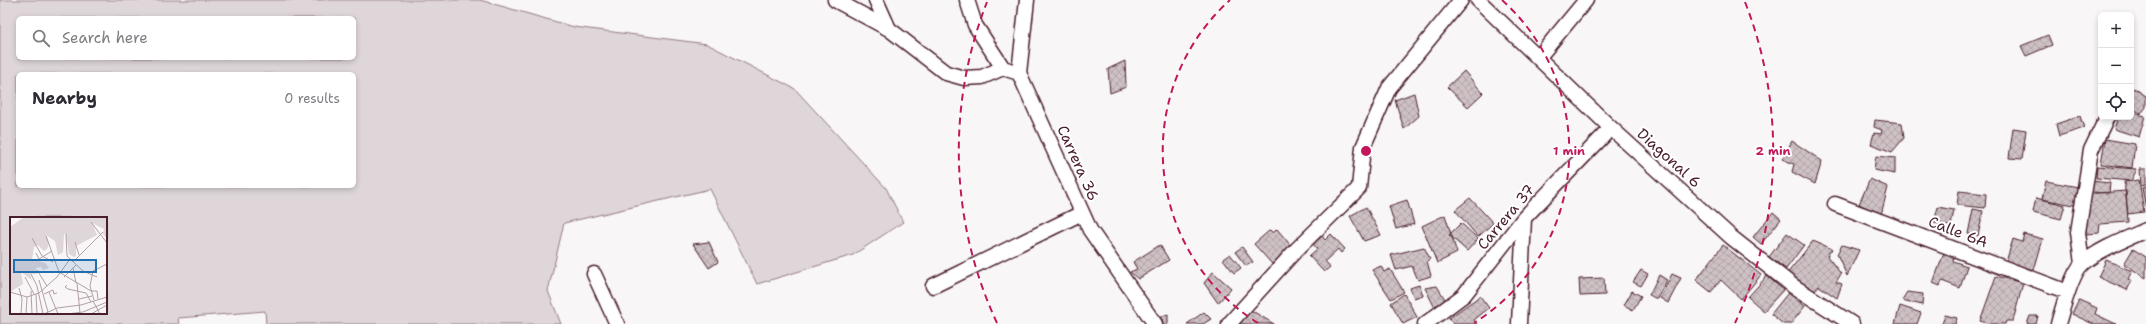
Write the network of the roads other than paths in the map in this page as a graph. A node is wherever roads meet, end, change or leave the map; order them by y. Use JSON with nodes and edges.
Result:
{"nodes":[{"id":1,"x":835,"y":0,"type":"edge"},
{"id":2,"x":876,"y":0,"type":"edge"},
{"id":3,"x":968,"y":0,"type":"edge"},
{"id":4,"x":1027,"y":0,"type":"edge"},
{"id":5,"x":1461,"y":0,"type":"edge"},
{"id":6,"x":1478,"y":0,"type":"edge"},
{"id":7,"x":1586,"y":0,"type":"edge"},
{"id":8,"x":889,"y":29,"type":"junction"},
{"id":9,"x":1538,"y":58,"type":"junction"},
{"id":10,"x":1003,"y":68,"type":"junction"},
{"id":11,"x":1019,"y":73,"type":"junction"},
{"id":12,"x":2105,"y":120,"type":"edge"},
{"id":13,"x":1611,"y":128,"type":"junction"},
{"id":14,"x":1835,"y":204,"type":"dead end"},
{"id":15,"x":1082,"y":213,"type":"junction"},
{"id":16,"x":1524,"y":218,"type":"junction"},
{"id":17,"x":2146,"y":230,"type":"edge"},
{"id":18,"x":2082,"y":264,"type":"junction"},
{"id":19,"x":594,"y":274,"type":"dead end"},
{"id":20,"x":933,"y":286,"type":"dead end"},
{"id":21,"x":2068,"y":292,"type":"junction"},
{"id":22,"x":617,"y":324,"type":"edge"},
{"id":23,"x":1155,"y":324,"type":"edge"},
{"id":24,"x":1229,"y":324,"type":"edge"},
{"id":25,"x":1425,"y":324,"type":"edge"},
{"id":26,"x":1519,"y":324,"type":"edge"},
{"id":27,"x":1852,"y":324,"type":"edge"},
{"id":28,"x":2058,"y":324,"type":"edge"}],
"edges":[{"from":1,"to":8,"type":"street"},
{"from":2,"to":8,"type":"street"},
{"from":3,"to":10,"type":"street"},
{"from":4,"to":11,"type":"street"},
{"from":5,"to":24,"type":"street"},
{"from":6,"to":9,"type":"street","name":"Diagonal 6"},
{"from":7,"to":9,"type":"street"},
{"from":8,"to":10,"type":"street"},
{"from":9,"to":13,"type":"street","name":"Diagonal 6"},
{"from":10,"to":11,"type":"street"},
{"from":11,"to":15,"type":"street","name":"Carrera 36"},
{"from":12,"to":18,"type":"street"},
{"from":13,"to":16,"type":"street","name":"Carrera 37"},
{"from":13,"to":27,"type":"street","name":"Diagonal 6"},
{"from":14,"to":21,"type":"street","name":"Calle 6A"},
{"from":15,"to":20,"type":"street"},
{"from":15,"to":23,"type":"street","name":"Carrera 36"},
{"from":16,"to":25,"type":"street","name":"Carrera 37"},
{"from":16,"to":26,"type":"street"},
{"from":17,"to":18,"type":"street"},
{"from":18,"to":21,"type":"street"},
{"from":19,"to":22,"type":"street"},
{"from":21,"to":28,"type":"street"}]}
